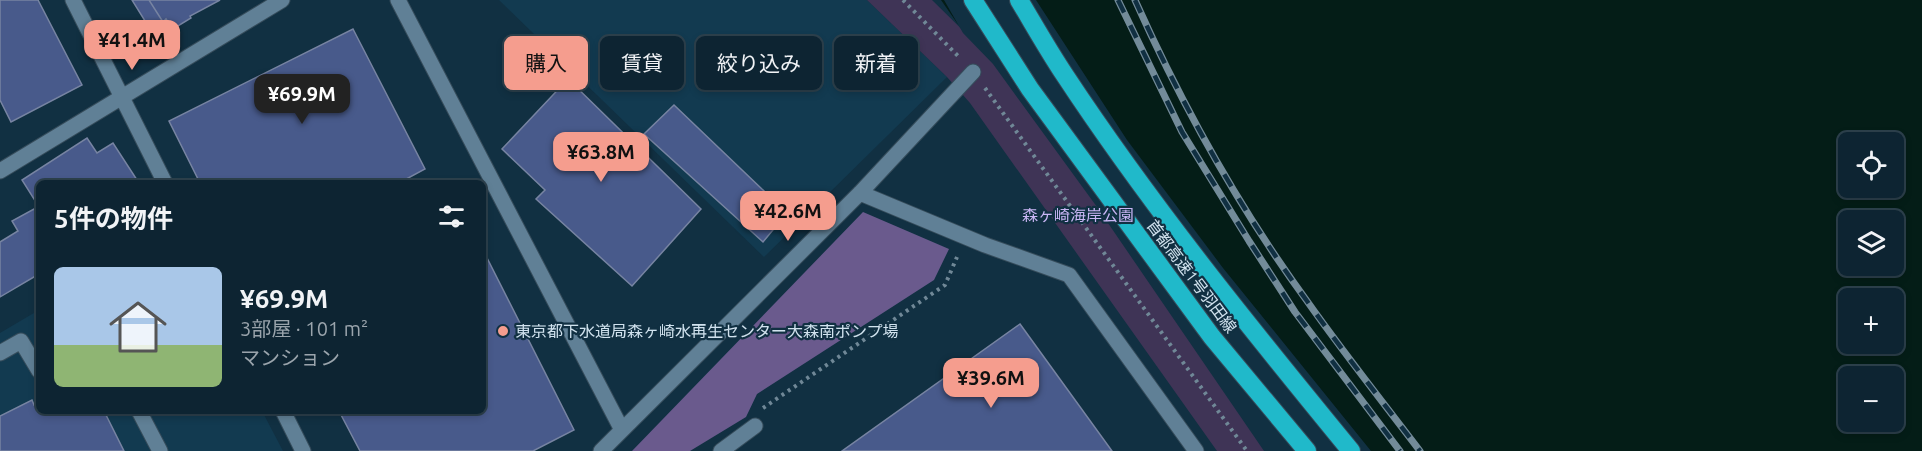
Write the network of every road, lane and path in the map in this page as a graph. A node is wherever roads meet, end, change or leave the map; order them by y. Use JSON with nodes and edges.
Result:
{"nodes":[{"id":1,"x":73,"y":0,"type":"edge"},
{"id":2,"x":282,"y":0,"type":"edge"},
{"id":3,"x":398,"y":0,"type":"edge"},
{"id":4,"x":903,"y":0,"type":"edge"},
{"id":5,"x":973,"y":0,"type":"edge"},
{"id":6,"x":1018,"y":0,"type":"edge"},
{"id":7,"x":973,"y":72,"type":"junction"},
{"id":8,"x":122,"y":97,"type":"junction"},
{"id":9,"x":0,"y":171,"type":"edge"},
{"id":10,"x":164,"y":180,"type":"edge"},
{"id":11,"x":860,"y":193,"type":"junction"},
{"id":12,"x":965,"y":236,"type":"junction"},
{"id":13,"x":1212,"y":337,"type":"junction"},
{"id":14,"x":0,"y":353,"type":"edge"},
{"id":15,"x":36,"y":366,"type":"edge"},
{"id":16,"x":141,"y":414,"type":"edge"},
{"id":17,"x":284,"y":414,"type":"edge"},
{"id":18,"x":755,"y":426,"type":"joint"},
{"id":19,"x":622,"y":430,"type":"junction"},
{"id":20,"x":160,"y":451,"type":"edge"},
{"id":21,"x":303,"y":451,"type":"edge"},
{"id":22,"x":601,"y":451,"type":"edge"},
{"id":23,"x":721,"y":451,"type":"edge"},
{"id":24,"x":1197,"y":451,"type":"edge"},
{"id":25,"x":1247,"y":451,"type":"edge"},
{"id":26,"x":1290,"y":451,"type":"edge"},
{"id":27,"x":1307,"y":451,"type":"edge"},
{"id":28,"x":1351,"y":451,"type":"edge"}],
"edges":[{"from":1,"to":8,"type":"street"},
{"from":2,"to":8,"type":"street"},
{"from":3,"to":19,"type":"street"},
{"from":4,"to":7,"type":"path"},
{"from":5,"to":13,"type":"highway","name":"首都高速1号羽田線"},
{"from":6,"to":28,"type":"highway","name":"首都高速1号羽田線"},
{"from":7,"to":11,"type":"street"},
{"from":7,"to":25,"type":"path"},
{"from":8,"to":9,"type":"street"},
{"from":8,"to":10,"type":"street"},
{"from":11,"to":12,"type":"street"},
{"from":11,"to":19,"type":"street"},
{"from":12,"to":18,"type":"path"},
{"from":12,"to":24,"type":"street"},
{"from":13,"to":26,"type":"highway"},
{"from":13,"to":27,"type":"highway","name":"首都高速1号羽田線"},
{"from":14,"to":15,"type":"street"},
{"from":16,"to":20,"type":"street"},
{"from":17,"to":21,"type":"street"},
{"from":18,"to":23,"type":"street"},
{"from":19,"to":22,"type":"street"}]}
